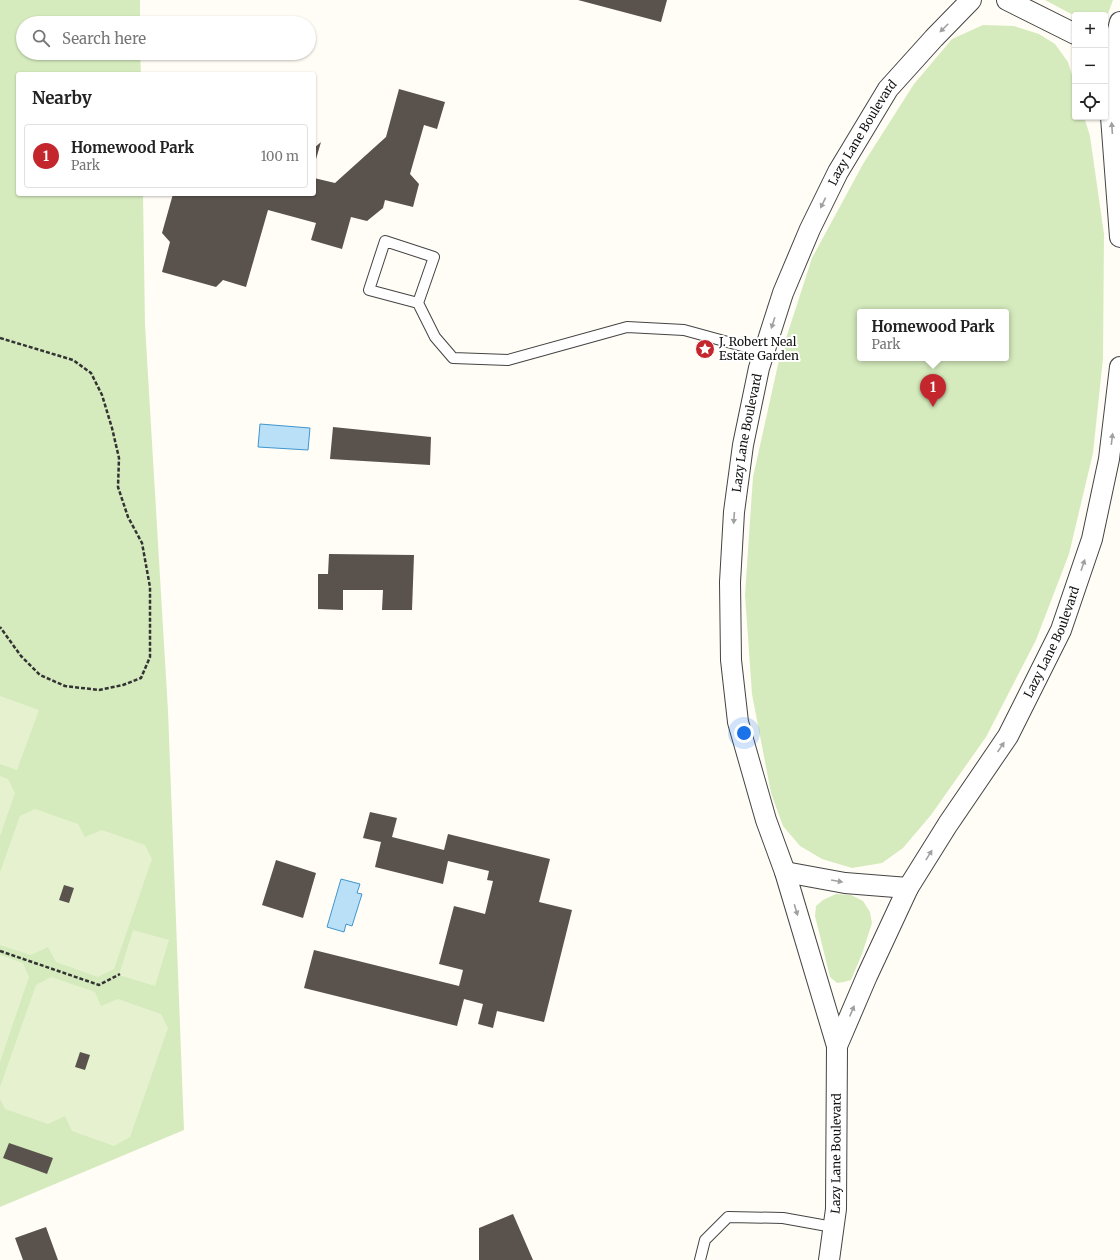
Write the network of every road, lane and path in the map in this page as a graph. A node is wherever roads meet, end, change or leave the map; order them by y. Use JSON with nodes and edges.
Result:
{"nodes":[{"id":1,"x":971,"y":0,"type":"edge"},
{"id":2,"x":1007,"y":0,"type":"edge"},
{"id":3,"x":1120,"y":22,"type":"edge"},
{"id":4,"x":1072,"y":32,"type":"edge"},
{"id":5,"x":1108,"y":52,"type":"edge"},
{"id":6,"x":1120,"y":237,"type":"edge"},
{"id":7,"x":418,"y":303,"type":"junction"},
{"id":8,"x":0,"y":338,"type":"edge"},
{"id":9,"x":764,"y":352,"type":"junction"},
{"id":10,"x":1120,"y":367,"type":"edge"},
{"id":11,"x":0,"y":627,"type":"edge"},
{"id":12,"x":785,"y":872,"type":"junction"},
{"id":13,"x":908,"y":888,"type":"junction"},
{"id":14,"x":0,"y":951,"type":"edge"},
{"id":15,"x":120,"y":974,"type":"dead end"},
{"id":16,"x":837,"y":1046,"type":"junction"},
{"id":17,"x":833,"y":1227,"type":"junction"},
{"id":18,"x":700,"y":1260,"type":"edge"},
{"id":19,"x":829,"y":1260,"type":"edge"}],
"edges":[{"from":1,"to":9,"type":"street","name":"Lazy Lane Boulevard","one_way":true},
{"from":2,"to":4,"type":"street"},
{"from":3,"to":5,"type":"street"},
{"from":6,"to":5,"type":"street","one_way":true},
{"from":7,"to":7,"type":"lane"},
{"from":7,"to":9,"type":"lane"},
{"from":8,"to":11,"type":"path"},
{"from":9,"to":12,"type":"street","name":"Lazy Lane Boulevard","one_way":true},
{"from":13,"to":10,"type":"street","name":"Lazy Lane Boulevard","one_way":true},
{"from":12,"to":13,"type":"street","one_way":true},
{"from":12,"to":16,"type":"street","name":"Lazy Lane Boulevard","one_way":true},
{"from":16,"to":13,"type":"street","name":"Lazy Lane Boulevard","one_way":true},
{"from":14,"to":15,"type":"path"},
{"from":16,"to":17,"type":"street","name":"Lazy Lane Boulevard"},
{"from":17,"to":18,"type":"lane"},
{"from":17,"to":19,"type":"street","name":"Lazy Lane Boulevard"}]}
